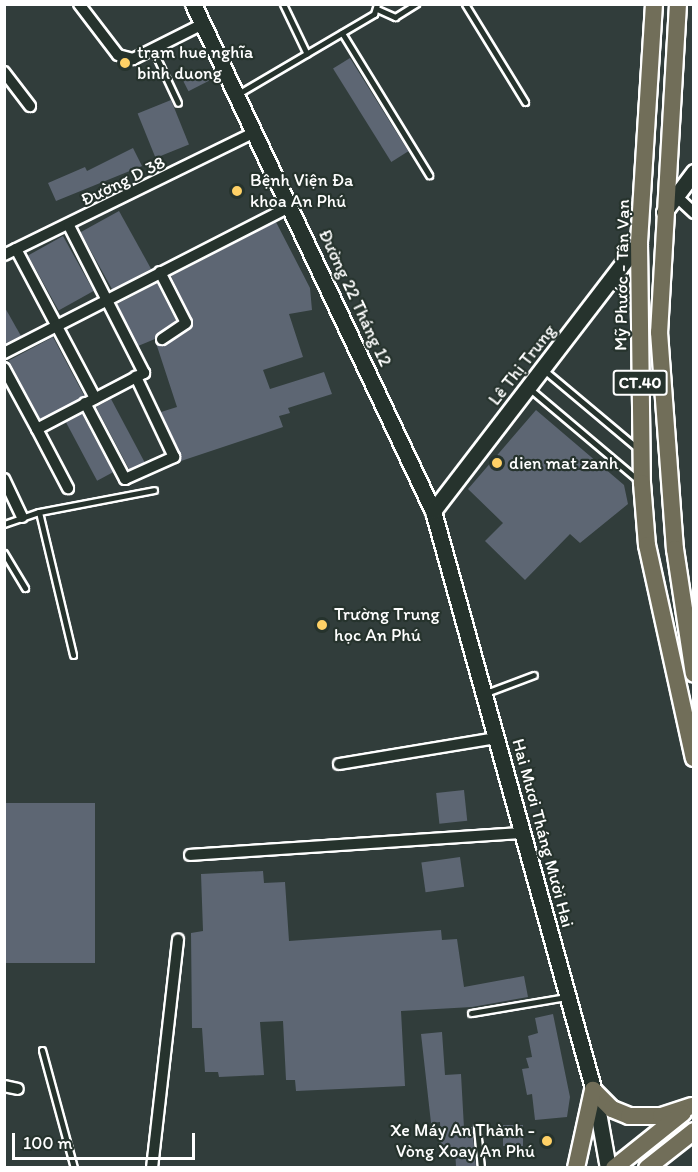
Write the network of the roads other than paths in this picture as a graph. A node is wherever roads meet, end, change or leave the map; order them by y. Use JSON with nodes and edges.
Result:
{"nodes":[{"id":1,"x":79,"y":4,"type":"edge"},
{"id":2,"x":193,"y":4,"type":"edge"},
{"id":3,"x":283,"y":4,"type":"edge"},
{"id":4,"x":416,"y":4,"type":"edge"},
{"id":5,"x":465,"y":4,"type":"edge"},
{"id":6,"x":654,"y":4,"type":"edge"},
{"id":7,"x":678,"y":4,"type":"edge"},
{"id":8,"x":377,"y":7,"type":"edge"},
{"id":9,"x":203,"y":24,"type":"junction"},
{"id":10,"x":342,"y":33,"type":"junction"},
{"id":11,"x":154,"y":52,"type":"junction"},
{"id":12,"x":307,"y":54,"type":"junction"},
{"id":13,"x":4,"y":72,"type":"edge"},
{"id":14,"x":237,"y":95,"type":"junction"},
{"id":15,"x":525,"y":102,"type":"dead end"},
{"id":16,"x":178,"y":103,"type":"dead end"},
{"id":17,"x":30,"y":106,"type":"dead end"},
{"id":18,"x":255,"y":132,"type":"junction"},
{"id":19,"x":693,"y":172,"type":"edge"},
{"id":20,"x":429,"y":175,"type":"dead end"},
{"id":21,"x":676,"y":196,"type":"junction"},
{"id":22,"x":291,"y":206,"type":"junction"},
{"id":23,"x":664,"y":212,"type":"junction"},
{"id":24,"x":693,"y":213,"type":"edge"},
{"id":25,"x":69,"y":226,"type":"junction"},
{"id":26,"x":639,"y":243,"type":"junction"},
{"id":27,"x":16,"y":249,"type":"junction"},
{"id":28,"x":4,"y":255,"type":"edge"},
{"id":29,"x":160,"y":272,"type":"junction"},
{"id":30,"x":106,"y":299,"type":"junction"},
{"id":31,"x":56,"y":326,"type":"junction"},
{"id":32,"x":162,"y":339,"type":"dead end"},
{"id":33,"x":4,"y":352,"type":"edge"},
{"id":34,"x":4,"y":368,"type":"edge"},
{"id":35,"x":544,"y":370,"type":"junction"},
{"id":36,"x":136,"y":377,"type":"junction"},
{"id":37,"x":529,"y":388,"type":"junction"},
{"id":38,"x":90,"y":400,"type":"junction"},
{"id":39,"x":38,"y":429,"type":"junction"},
{"id":40,"x":642,"y":451,"type":"junction"},
{"id":41,"x":4,"y":479,"type":"edge"},
{"id":42,"x":642,"y":483,"type":"junction"},
{"id":43,"x":68,"y":488,"type":"dead end"},
{"id":44,"x":154,"y":490,"type":"dead end"},
{"id":45,"x":433,"y":511,"type":"junction"},
{"id":46,"x":39,"y":512,"type":"junction"},
{"id":47,"x":22,"y":517,"type":"junction"},
{"id":48,"x":4,"y":524,"type":"edge"},
{"id":49,"x":4,"y":553,"type":"edge"},
{"id":50,"x":25,"y":588,"type":"dead end"},
{"id":51,"x":73,"y":655,"type":"dead end"},
{"id":52,"x":693,"y":674,"type":"edge"},
{"id":53,"x":534,"y":675,"type":"dead end"},
{"id":54,"x":485,"y":694,"type":"junction"},
{"id":55,"x":496,"y":738,"type":"junction"},
{"id":56,"x":693,"y":758,"type":"edge"},
{"id":57,"x":339,"y":764,"type":"dead end"},
{"id":58,"x":523,"y":833,"type":"junction"},
{"id":59,"x":190,"y":855,"type":"dead end"},
{"id":60,"x":178,"y":939,"type":"dead end"},
{"id":61,"x":567,"y":997,"type":"junction"},
{"id":62,"x":471,"y":1013,"type":"dead end"},
{"id":63,"x":42,"y":1050,"type":"dead end"},
{"id":64,"x":4,"y":1086,"type":"edge"},
{"id":65,"x":18,"y":1089,"type":"dead end"},
{"id":66,"x":593,"y":1090,"type":"junction"},
{"id":67,"x":692,"y":1105,"type":"edge"},
{"id":68,"x":477,"y":1128,"type":"dead end"},
{"id":69,"x":693,"y":1131,"type":"edge"},
{"id":70,"x":580,"y":1150,"type":"junction"},
{"id":71,"x":660,"y":1160,"type":"edge"},
{"id":72,"x":74,"y":1167,"type":"edge"},
{"id":73,"x":152,"y":1167,"type":"edge"},
{"id":74,"x":481,"y":1167,"type":"edge"},
{"id":75,"x":567,"y":1167,"type":"edge"},
{"id":76,"x":576,"y":1167,"type":"edge"},
{"id":77,"x":608,"y":1167,"type":"edge"},
{"id":78,"x":614,"y":1167,"type":"edge"},
{"id":79,"x":647,"y":1167,"type":"edge"}],
"edges":[{"from":1,"to":11,"type":"street"},
{"from":2,"to":9,"type":"main road","name":"Đường 22 Tháng 12"},
{"from":3,"to":12,"type":"lane"},
{"from":4,"to":8,"type":"lane"},
{"from":5,"to":15,"type":"lane"},
{"from":6,"to":26,"type":"main road","name":"Mỹ Phước - Tân Vạn","number":"CT.40"},
{"from":7,"to":23,"type":"main road","number":"CT.40"},
{"from":8,"to":10,"type":"lane"},
{"from":9,"to":11,"type":"street"},
{"from":9,"to":14,"type":"main road","name":"Đường 22 Tháng 12"},
{"from":10,"to":12,"type":"lane"},
{"from":10,"to":20,"type":"lane"},
{"from":11,"to":16,"type":"lane"},
{"from":12,"to":14,"type":"lane"},
{"from":13,"to":17,"type":"street"},
{"from":14,"to":18,"type":"main road","name":"Đường 22 Tháng 12"},
{"from":18,"to":22,"type":"main road","name":"Đường 22 Tháng 12"},
{"from":18,"to":25,"type":"street","name":"Đường D 38"},
{"from":19,"to":21,"type":"main road"},
{"from":21,"to":23,"type":"main road"},
{"from":21,"to":24,"type":"street"},
{"from":22,"to":29,"type":"street"},
{"from":22,"to":45,"type":"main road","name":"Đường 22 Tháng 12"},
{"from":23,"to":26,"type":"main road"},
{"from":23,"to":52,"type":"main road","number":"CT.40"},
{"from":25,"to":27,"type":"street","name":"Đường D 38"},
{"from":25,"to":30,"type":"street"},
{"from":26,"to":35,"type":"main road","name":"Lê Thị Trung"},
{"from":26,"to":40,"type":"main road","name":"Mỹ Phước - Tân Vạn","number":"CT.40"},
{"from":27,"to":28,"type":"street","name":"Đường D 38"},
{"from":27,"to":31,"type":"street"},
{"from":29,"to":30,"type":"street"},
{"from":29,"to":32,"type":"street"},
{"from":30,"to":31,"type":"street"},
{"from":30,"to":36,"type":"street"},
{"from":31,"to":33,"type":"street"},
{"from":31,"to":38,"type":"street"},
{"from":34,"to":39,"type":"street"},
{"from":35,"to":37,"type":"main road","name":"Lê Thị Trung"},
{"from":35,"to":40,"type":"lane"},
{"from":36,"to":38,"type":"street"},
{"from":36,"to":38,"type":"street"},
{"from":37,"to":42,"type":"lane"},
{"from":37,"to":45,"type":"main road","name":"Lê Thị Trung"},
{"from":38,"to":39,"type":"street"},
{"from":39,"to":43,"type":"street"},
{"from":40,"to":42,"type":"main road","name":"Mỹ Phước - Tân Vạn","number":"CT.40"},
{"from":41,"to":47,"type":"street"},
{"from":42,"to":56,"type":"main road","name":"Mỹ Phước - Tân Vạn","number":"CT.40"},
{"from":44,"to":46,"type":"lane"},
{"from":45,"to":54,"type":"main road","name":"Hai Mươi Tháng Mười Hai"},
{"from":46,"to":47,"type":"lane"},
{"from":46,"to":51,"type":"lane"},
{"from":47,"to":48,"type":"lane"},
{"from":49,"to":50,"type":"lane"},
{"from":53,"to":54,"type":"lane"},
{"from":54,"to":55,"type":"main road","name":"Hai Mươi Tháng Mười Hai"},
{"from":55,"to":57,"type":"street"},
{"from":55,"to":58,"type":"main road","name":"Hai Mươi Tháng Mười Hai"},
{"from":58,"to":59,"type":"street"},
{"from":58,"to":61,"type":"main road","name":"Hai Mươi Tháng Mười Hai"},
{"from":60,"to":73,"type":"street"},
{"from":61,"to":62,"type":"lane"},
{"from":61,"to":66,"type":"main road","name":"Hai Mươi Tháng Mười Hai"},
{"from":63,"to":72,"type":"lane"},
{"from":64,"to":65,"type":"street"},
{"from":66,"to":67,"type":"main road"},
{"from":66,"to":70,"type":"main road"},
{"from":66,"to":77,"type":"main road","name":"Hai Mươi Tháng Mười Hai"},
{"from":67,"to":78,"type":"main road"},
{"from":68,"to":74,"type":"lane"},
{"from":69,"to":71,"type":"main road"},
{"from":70,"to":75,"type":"street"},
{"from":70,"to":76,"type":"main road"},
{"from":71,"to":79,"type":"main road"}]}
